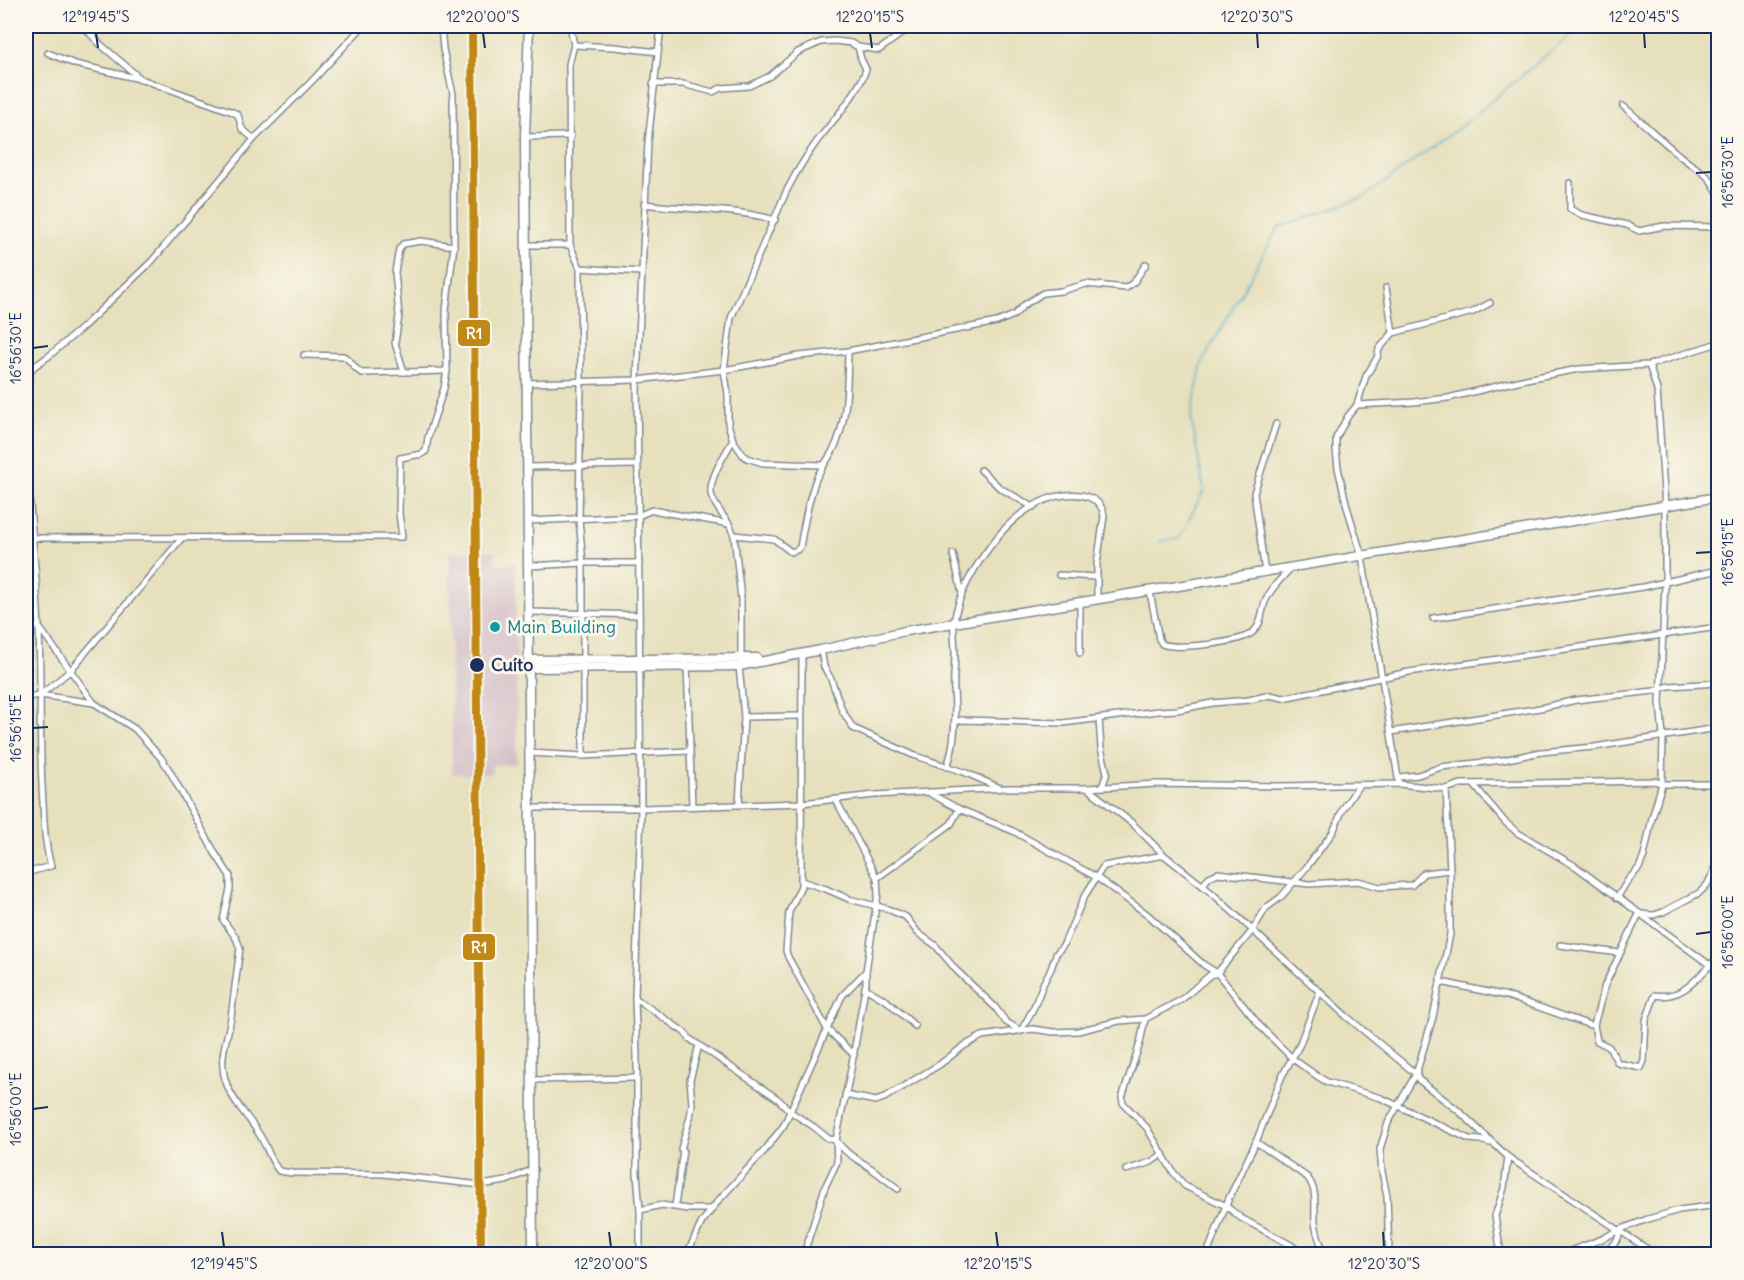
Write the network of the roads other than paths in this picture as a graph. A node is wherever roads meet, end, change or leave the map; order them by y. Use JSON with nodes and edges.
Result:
{"nodes":[{"id":1,"x":82,"y":26,"type":"edge"},
{"id":2,"x":363,"y":26,"type":"edge"},
{"id":3,"x":441,"y":26,"type":"edge"},
{"id":4,"x":530,"y":26,"type":"edge"},
{"id":5,"x":570,"y":26,"type":"edge"},
{"id":6,"x":661,"y":26,"type":"edge"},
{"id":7,"x":912,"y":26,"type":"edge"},
{"id":8,"x":574,"y":45,"type":"junction"},
{"id":9,"x":858,"y":47,"type":"junction"},
{"id":10,"x":658,"y":52,"type":"junction"},
{"id":11,"x":48,"y":53,"type":"dead end"},
{"id":12,"x":141,"y":79,"type":"junction"},
{"id":13,"x":653,"y":84,"type":"junction"},
{"id":14,"x":1623,"y":106,"type":"dead end"},
{"id":15,"x":571,"y":136,"type":"junction"},
{"id":16,"x":525,"y":137,"type":"junction"},
{"id":17,"x":254,"y":139,"type":"junction"},
{"id":18,"x":1570,"y":183,"type":"dead end"},
{"id":19,"x":1719,"y":193,"type":"edge"},
{"id":20,"x":644,"y":204,"type":"junction"},
{"id":21,"x":775,"y":220,"type":"junction"},
{"id":22,"x":1719,"y":227,"type":"edge"},
{"id":23,"x":526,"y":245,"type":"junction"},
{"id":24,"x":570,"y":245,"type":"junction"},
{"id":25,"x":454,"y":246,"type":"junction"},
{"id":26,"x":1146,"y":264,"type":"dead end"},
{"id":27,"x":579,"y":268,"type":"junction"},
{"id":28,"x":640,"y":272,"type":"junction"},
{"id":29,"x":1386,"y":288,"type":"dead end"},
{"id":30,"x":1490,"y":303,"type":"dead end"},
{"id":31,"x":1393,"y":333,"type":"junction"},
{"id":32,"x":1719,"y":343,"type":"edge"},
{"id":33,"x":848,"y":351,"type":"junction"},
{"id":34,"x":304,"y":355,"type":"dead end"},
{"id":35,"x":1649,"y":365,"type":"junction"},
{"id":36,"x":724,"y":370,"type":"junction"},
{"id":37,"x":447,"y":371,"type":"junction"},
{"id":38,"x":404,"y":372,"type":"junction"},
{"id":39,"x":637,"y":380,"type":"junction"},
{"id":40,"x":581,"y":381,"type":"junction"},
{"id":41,"x":527,"y":383,"type":"junction"},
{"id":42,"x":1357,"y":405,"type":"junction"},
{"id":43,"x":1276,"y":424,"type":"dead end"},
{"id":44,"x":733,"y":440,"type":"junction"},
{"id":45,"x":638,"y":465,"type":"junction"},
{"id":46,"x":823,"y":465,"type":"junction"},
{"id":47,"x":580,"y":466,"type":"junction"},
{"id":48,"x":528,"y":467,"type":"junction"},
{"id":49,"x":981,"y":470,"type":"dead end"},
{"id":50,"x":1719,"y":497,"type":"edge"},
{"id":51,"x":1665,"y":506,"type":"junction"},
{"id":52,"x":1034,"y":507,"type":"junction"},
{"id":53,"x":638,"y":516,"type":"junction"},
{"id":54,"x":579,"y":519,"type":"junction"},
{"id":55,"x":529,"y":521,"type":"junction"},
{"id":56,"x":729,"y":524,"type":"junction"},
{"id":57,"x":734,"y":535,"type":"junction"},
{"id":58,"x":34,"y":538,"type":"junction"},
{"id":59,"x":182,"y":538,"type":"junction"},
{"id":60,"x":953,"y":554,"type":"dead end"},
{"id":61,"x":1362,"y":556,"type":"junction"},
{"id":62,"x":583,"y":563,"type":"junction"},
{"id":63,"x":639,"y":563,"type":"junction"},
{"id":64,"x":529,"y":566,"type":"junction"},
{"id":65,"x":1290,"y":568,"type":"junction"},
{"id":66,"x":1719,"y":570,"type":"edge"},
{"id":67,"x":1265,"y":573,"type":"junction"},
{"id":68,"x":1059,"y":575,"type":"dead end"},
{"id":69,"x":1096,"y":577,"type":"junction"},
{"id":70,"x":1665,"y":582,"type":"junction"},
{"id":71,"x":1150,"y":592,"type":"junction"},
{"id":72,"x":962,"y":593,"type":"junction"},
{"id":73,"x":1097,"y":600,"type":"junction"},
{"id":74,"x":1080,"y":603,"type":"junction"},
{"id":75,"x":530,"y":612,"type":"junction"},
{"id":76,"x":583,"y":612,"type":"junction"},
{"id":77,"x":639,"y":615,"type":"junction"},
{"id":78,"x":1433,"y":618,"type":"dead end"},
{"id":79,"x":26,"y":622,"type":"edge"},
{"id":80,"x":954,"y":622,"type":"junction"},
{"id":81,"x":39,"y":627,"type":"junction"},
{"id":82,"x":1719,"y":627,"type":"edge"},
{"id":83,"x":1662,"y":635,"type":"junction"},
{"id":84,"x":821,"y":650,"type":"junction"},
{"id":85,"x":1080,"y":653,"type":"dead end"},
{"id":86,"x":802,"y":654,"type":"junction"},
{"id":87,"x":740,"y":662,"type":"junction"},
{"id":88,"x":687,"y":663,"type":"junction"},
{"id":89,"x":530,"y":664,"type":"junction"},
{"id":90,"x":584,"y":664,"type":"junction"},
{"id":91,"x":639,"y":664,"type":"junction"},
{"id":92,"x":70,"y":671,"type":"junction"},
{"id":93,"x":1380,"y":678,"type":"junction"},
{"id":94,"x":1719,"y":683,"type":"edge"},
{"id":95,"x":1662,"y":689,"type":"junction"},
{"id":96,"x":40,"y":695,"type":"junction"},
{"id":97,"x":26,"y":697,"type":"edge"},
{"id":98,"x":93,"y":703,"type":"junction"},
{"id":99,"x":956,"y":713,"type":"junction"},
{"id":100,"x":801,"y":716,"type":"junction"},
{"id":101,"x":744,"y":717,"type":"junction"},
{"id":102,"x":1099,"y":719,"type":"junction"},
{"id":103,"x":962,"y":720,"type":"junction"},
{"id":104,"x":956,"y":722,"type":"junction"},
{"id":105,"x":1719,"y":728,"type":"edge"},
{"id":106,"x":1391,"y":732,"type":"junction"},
{"id":107,"x":1663,"y":736,"type":"junction"},
{"id":108,"x":689,"y":751,"type":"junction"},
{"id":109,"x":530,"y":753,"type":"junction"},
{"id":110,"x":640,"y":754,"type":"junction"},
{"id":111,"x":584,"y":756,"type":"junction"},
{"id":112,"x":947,"y":767,"type":"junction"},
{"id":113,"x":1399,"y":781,"type":"junction"},
{"id":114,"x":1662,"y":784,"type":"junction"},
{"id":115,"x":1719,"y":784,"type":"edge"},
{"id":116,"x":1359,"y":785,"type":"junction"},
{"id":117,"x":1474,"y":785,"type":"junction"},
{"id":118,"x":1102,"y":787,"type":"junction"},
{"id":119,"x":1086,"y":788,"type":"junction"},
{"id":120,"x":1002,"y":789,"type":"junction"},
{"id":121,"x":1446,"y":789,"type":"junction"},
{"id":122,"x":930,"y":793,"type":"junction"},
{"id":123,"x":836,"y":800,"type":"junction"},
{"id":124,"x":801,"y":803,"type":"junction"},
{"id":125,"x":739,"y":804,"type":"junction"},
{"id":126,"x":692,"y":806,"type":"junction"},
{"id":127,"x":529,"y":808,"type":"junction"},
{"id":128,"x":641,"y":808,"type":"junction"},
{"id":129,"x":959,"y":809,"type":"junction"},
{"id":130,"x":1164,"y":855,"type":"junction"},
{"id":131,"x":1719,"y":863,"type":"edge"},
{"id":132,"x":1450,"y":870,"type":"junction"},
{"id":133,"x":26,"y":873,"type":"edge"},
{"id":134,"x":877,"y":878,"type":"junction"},
{"id":135,"x":1096,"y":878,"type":"junction"},
{"id":136,"x":801,"y":881,"type":"junction"},
{"id":137,"x":1295,"y":882,"type":"junction"},
{"id":138,"x":1203,"y":885,"type":"junction"},
{"id":139,"x":1617,"y":898,"type":"junction"},
{"id":140,"x":876,"y":907,"type":"junction"},
{"id":141,"x":1639,"y":914,"type":"junction"},
{"id":142,"x":1252,"y":931,"type":"junction"},
{"id":143,"x":1560,"y":945,"type":"dead end"},
{"id":144,"x":1619,"y":953,"type":"junction"},
{"id":145,"x":1719,"y":957,"type":"edge"},
{"id":146,"x":1709,"y":964,"type":"junction"},
{"id":147,"x":866,"y":971,"type":"junction"},
{"id":148,"x":1719,"y":971,"type":"edge"},
{"id":149,"x":1217,"y":973,"type":"junction"},
{"id":150,"x":1441,"y":982,"type":"junction"},
{"id":151,"x":865,"y":988,"type":"junction"},
{"id":152,"x":1320,"y":991,"type":"junction"},
{"id":153,"x":635,"y":998,"type":"junction"},
{"id":154,"x":1145,"y":1019,"type":"junction"},
{"id":155,"x":1594,"y":1025,"type":"junction"},
{"id":156,"x":915,"y":1026,"type":"dead end"},
{"id":157,"x":827,"y":1029,"type":"junction"},
{"id":158,"x":1021,"y":1031,"type":"junction"},
{"id":159,"x":699,"y":1045,"type":"junction"},
{"id":160,"x":854,"y":1055,"type":"junction"},
{"id":161,"x":1293,"y":1059,"type":"junction"},
{"id":162,"x":1416,"y":1074,"type":"junction"},
{"id":163,"x":636,"y":1078,"type":"junction"},
{"id":164,"x":533,"y":1080,"type":"junction"},
{"id":165,"x":844,"y":1095,"type":"junction"},
{"id":166,"x":1399,"y":1105,"type":"junction"},
{"id":167,"x":791,"y":1112,"type":"junction"},
{"id":168,"x":836,"y":1140,"type":"junction"},
{"id":169,"x":1256,"y":1142,"type":"junction"},
{"id":170,"x":1495,"y":1145,"type":"junction"},
{"id":171,"x":1163,"y":1154,"type":"junction"},
{"id":172,"x":1508,"y":1157,"type":"junction"},
{"id":173,"x":533,"y":1169,"type":"junction"},
{"id":174,"x":1126,"y":1170,"type":"dead end"},
{"id":175,"x":898,"y":1189,"type":"dead end"},
{"id":176,"x":1719,"y":1205,"type":"edge"},
{"id":177,"x":675,"y":1206,"type":"junction"},
{"id":178,"x":1226,"y":1206,"type":"junction"},
{"id":179,"x":712,"y":1209,"type":"junction"},
{"id":180,"x":640,"y":1210,"type":"junction"},
{"id":181,"x":1619,"y":1230,"type":"junction"},
{"id":182,"x":1645,"y":1247,"type":"junction"},
{"id":183,"x":1571,"y":1252,"type":"edge"},
{"id":184,"x":533,"y":1254,"type":"edge"},
{"id":185,"x":640,"y":1254,"type":"edge"},
{"id":186,"x":687,"y":1254,"type":"edge"},
{"id":187,"x":806,"y":1254,"type":"edge"},
{"id":188,"x":1207,"y":1254,"type":"edge"},
{"id":189,"x":1304,"y":1254,"type":"edge"},
{"id":190,"x":1323,"y":1254,"type":"edge"},
{"id":191,"x":1389,"y":1254,"type":"edge"},
{"id":192,"x":1501,"y":1254,"type":"edge"},
{"id":193,"x":1562,"y":1254,"type":"edge"},
{"id":194,"x":1604,"y":1254,"type":"edge"},
{"id":195,"x":1650,"y":1254,"type":"edge"},
{"id":196,"x":1655,"y":1254,"type":"edge"}],
"edges":[{"from":1,"to":12,"type":"street"},
{"from":2,"to":17,"type":"street"},
{"from":3,"to":25,"type":"street"},
{"from":4,"to":16,"type":"main road"},
{"from":5,"to":8,"type":"street"},
{"from":6,"to":10,"type":"street"},
{"from":7,"to":9,"type":"street"},
{"from":8,"to":10,"type":"street"},
{"from":8,"to":15,"type":"street"},
{"from":9,"to":13,"type":"street"},
{"from":9,"to":21,"type":"street"},
{"from":10,"to":13,"type":"street"},
{"from":11,"to":12,"type":"street"},
{"from":12,"to":17,"type":"street"},
{"from":13,"to":20,"type":"street"},
{"from":14,"to":19,"type":"street"},
{"from":15,"to":16,"type":"street"},
{"from":15,"to":24,"type":"street"},
{"from":16,"to":23,"type":"main road"},
{"from":17,"to":58,"type":"street"},
{"from":18,"to":22,"type":"street"},
{"from":20,"to":21,"type":"street"},
{"from":20,"to":28,"type":"street"},
{"from":21,"to":36,"type":"street"},
{"from":23,"to":24,"type":"street"},
{"from":23,"to":41,"type":"main road"},
{"from":24,"to":27,"type":"street"},
{"from":25,"to":37,"type":"street"},
{"from":25,"to":38,"type":"street"},
{"from":26,"to":33,"type":"street"},
{"from":27,"to":28,"type":"street"},
{"from":27,"to":40,"type":"street"},
{"from":28,"to":39,"type":"street"},
{"from":29,"to":31,"type":"street"},
{"from":30,"to":31,"type":"street"},
{"from":31,"to":42,"type":"street"},
{"from":32,"to":35,"type":"street"},
{"from":33,"to":36,"type":"street"},
{"from":33,"to":46,"type":"street"},
{"from":34,"to":38,"type":"street"},
{"from":35,"to":42,"type":"street"},
{"from":35,"to":51,"type":"street"},
{"from":36,"to":39,"type":"street"},
{"from":36,"to":44,"type":"street"},
{"from":37,"to":38,"type":"street"},
{"from":37,"to":59,"type":"street"},
{"from":39,"to":40,"type":"street"},
{"from":39,"to":45,"type":"street"},
{"from":40,"to":41,"type":"street"},
{"from":40,"to":47,"type":"street"},
{"from":41,"to":48,"type":"main road"},
{"from":42,"to":61,"type":"street"},
{"from":43,"to":67,"type":"street"},
{"from":44,"to":46,"type":"street"},
{"from":44,"to":56,"type":"street"},
{"from":45,"to":47,"type":"street"},
{"from":45,"to":53,"type":"street"},
{"from":46,"to":57,"type":"street"},
{"from":47,"to":48,"type":"street"},
{"from":47,"to":54,"type":"street"},
{"from":48,"to":55,"type":"main road"},
{"from":49,"to":52,"type":"street"},
{"from":50,"to":51,"type":"main road"},
{"from":51,"to":61,"type":"main road"},
{"from":51,"to":70,"type":"street"},
{"from":52,"to":69,"type":"street"},
{"from":52,"to":72,"type":"street"},
{"from":53,"to":54,"type":"street"},
{"from":53,"to":56,"type":"street"},
{"from":53,"to":63,"type":"street"},
{"from":54,"to":55,"type":"street"},
{"from":54,"to":62,"type":"street"},
{"from":55,"to":64,"type":"main road"},
{"from":56,"to":57,"type":"street"},
{"from":57,"to":87,"type":"street"},
{"from":58,"to":59,"type":"street"},
{"from":58,"to":81,"type":"street"},
{"from":59,"to":92,"type":"street"},
{"from":60,"to":72,"type":"street"},
{"from":61,"to":65,"type":"main road"},
{"from":61,"to":93,"type":"street"},
{"from":62,"to":63,"type":"street"},
{"from":62,"to":64,"type":"street"},
{"from":62,"to":76,"type":"street"},
{"from":63,"to":77,"type":"street"},
{"from":64,"to":75,"type":"main road"},
{"from":65,"to":67,"type":"main road"},
{"from":65,"to":71,"type":"street"},
{"from":66,"to":70,"type":"street"},
{"from":67,"to":71,"type":"main road"},
{"from":68,"to":69,"type":"street"},
{"from":69,"to":73,"type":"street"},
{"from":70,"to":78,"type":"street"},
{"from":70,"to":83,"type":"street"},
{"from":71,"to":73,"type":"main road"},
{"from":72,"to":80,"type":"street"},
{"from":73,"to":74,"type":"main road"},
{"from":74,"to":80,"type":"main road"},
{"from":74,"to":85,"type":"street"},
{"from":75,"to":76,"type":"street"},
{"from":75,"to":89,"type":"main road"},
{"from":76,"to":77,"type":"street"},
{"from":76,"to":90,"type":"street"},
{"from":77,"to":91,"type":"street"},
{"from":79,"to":81,"type":"street"},
{"from":80,"to":84,"type":"main road"},
{"from":80,"to":99,"type":"street"},
{"from":81,"to":92,"type":"street"},
{"from":81,"to":96,"type":"street"},
{"from":82,"to":83,"type":"street"},
{"from":83,"to":93,"type":"street"},
{"from":83,"to":95,"type":"street"},
{"from":84,"to":86,"type":"main road"},
{"from":84,"to":112,"type":"street"},
{"from":86,"to":87,"type":"main road"},
{"from":86,"to":100,"type":"street"},
{"from":87,"to":88,"type":"main road"},
{"from":87,"to":101,"type":"street"},
{"from":88,"to":91,"type":"main road"},
{"from":88,"to":108,"type":"street"},
{"from":89,"to":90,"type":"main road"},
{"from":89,"to":109,"type":"main road"},
{"from":90,"to":91,"type":"main road"},
{"from":90,"to":111,"type":"street"},
{"from":91,"to":110,"type":"street"},
{"from":92,"to":96,"type":"street"},
{"from":92,"to":98,"type":"street"},
{"from":93,"to":102,"type":"street"},
{"from":93,"to":106,"type":"street"},
{"from":94,"to":95,"type":"street"},
{"from":95,"to":106,"type":"street"},
{"from":95,"to":107,"type":"street"},
{"from":96,"to":97,"type":"street"},
{"from":96,"to":98,"type":"street"},
{"from":96,"to":133,"type":"street"},
{"from":98,"to":173,"type":"street"},
{"from":99,"to":103,"type":"street"},
{"from":99,"to":104,"type":"street"},
{"from":100,"to":101,"type":"street"},
{"from":100,"to":124,"type":"street"},
{"from":101,"to":125,"type":"street"},
{"from":102,"to":103,"type":"street"},
{"from":102,"to":118,"type":"street"},
{"from":103,"to":104,"type":"street"},
{"from":104,"to":112,"type":"street"},
{"from":105,"to":107,"type":"street"},
{"from":106,"to":113,"type":"street"},
{"from":107,"to":113,"type":"street"},
{"from":107,"to":114,"type":"street"},
{"from":108,"to":110,"type":"street"},
{"from":108,"to":126,"type":"street"},
{"from":109,"to":111,"type":"street"},
{"from":109,"to":127,"type":"main road"},
{"from":110,"to":111,"type":"street"},
{"from":110,"to":128,"type":"street"},
{"from":112,"to":120,"type":"street"},
{"from":113,"to":116,"type":"street"},
{"from":113,"to":121,"type":"street"},
{"from":114,"to":115,"type":"street"},
{"from":114,"to":117,"type":"street"},
{"from":114,"to":139,"type":"street"},
{"from":116,"to":118,"type":"street"},
{"from":116,"to":137,"type":"street"},
{"from":117,"to":121,"type":"street"},
{"from":117,"to":139,"type":"street"},
{"from":118,"to":119,"type":"street"},
{"from":119,"to":120,"type":"street"},
{"from":119,"to":130,"type":"street"},
{"from":120,"to":122,"type":"street"},
{"from":121,"to":132,"type":"street"},
{"from":122,"to":123,"type":"street"},
{"from":122,"to":129,"type":"street"},
{"from":123,"to":124,"type":"street"},
{"from":123,"to":134,"type":"street"},
{"from":124,"to":125,"type":"street"},
{"from":124,"to":136,"type":"street"},
{"from":125,"to":126,"type":"street"},
{"from":126,"to":128,"type":"street"},
{"from":127,"to":128,"type":"street"},
{"from":127,"to":164,"type":"main road"},
{"from":128,"to":153,"type":"street"},
{"from":129,"to":134,"type":"street"},
{"from":129,"to":135,"type":"street"},
{"from":130,"to":135,"type":"street"},
{"from":130,"to":138,"type":"street"},
{"from":131,"to":141,"type":"street"},
{"from":132,"to":137,"type":"street"},
{"from":132,"to":150,"type":"street"},
{"from":134,"to":140,"type":"street"},
{"from":135,"to":149,"type":"street"},
{"from":135,"to":158,"type":"street"},
{"from":136,"to":140,"type":"street"},
{"from":136,"to":157,"type":"street"},
{"from":137,"to":138,"type":"street"},
{"from":137,"to":142,"type":"street"},
{"from":138,"to":142,"type":"street"},
{"from":139,"to":141,"type":"street"},
{"from":140,"to":147,"type":"street"},
{"from":140,"to":158,"type":"street"},
{"from":141,"to":144,"type":"street"},
{"from":141,"to":146,"type":"street"},
{"from":142,"to":149,"type":"street"},
{"from":142,"to":152,"type":"street"},
{"from":143,"to":144,"type":"street"},
{"from":144,"to":155,"type":"street"},
{"from":145,"to":146,"type":"street"},
{"from":146,"to":148,"type":"street"},
{"from":146,"to":155,"type":"street"},
{"from":147,"to":151,"type":"street"},
{"from":147,"to":157,"type":"street"},
{"from":149,"to":154,"type":"street"},
{"from":149,"to":161,"type":"street"},
{"from":150,"to":155,"type":"street"},
{"from":150,"to":162,"type":"street"},
{"from":151,"to":156,"type":"street"},
{"from":151,"to":160,"type":"street"},
{"from":152,"to":161,"type":"street"},
{"from":152,"to":162,"type":"street"},
{"from":153,"to":159,"type":"street"},
{"from":153,"to":163,"type":"street"},
{"from":154,"to":158,"type":"street"},
{"from":154,"to":171,"type":"street"},
{"from":157,"to":160,"type":"street"},
{"from":157,"to":167,"type":"street"},
{"from":158,"to":165,"type":"street"},
{"from":159,"to":167,"type":"street"},
{"from":159,"to":177,"type":"street"},
{"from":160,"to":165,"type":"street"},
{"from":161,"to":166,"type":"street"},
{"from":161,"to":169,"type":"street"},
{"from":162,"to":166,"type":"street"},
{"from":162,"to":170,"type":"street"},
{"from":163,"to":164,"type":"street"},
{"from":163,"to":180,"type":"street"},
{"from":164,"to":173,"type":"main road"},
{"from":165,"to":168,"type":"street"},
{"from":166,"to":170,"type":"street"},
{"from":166,"to":191,"type":"street"},
{"from":167,"to":168,"type":"street"},
{"from":167,"to":179,"type":"street"},
{"from":168,"to":175,"type":"street"},
{"from":168,"to":187,"type":"street"},
{"from":169,"to":178,"type":"street"},
{"from":169,"to":190,"type":"street"},
{"from":170,"to":172,"type":"street"},
{"from":171,"to":174,"type":"street"},
{"from":171,"to":178,"type":"street"},
{"from":172,"to":181,"type":"street"},
{"from":172,"to":192,"type":"street"},
{"from":173,"to":184,"type":"main road"},
{"from":176,"to":181,"type":"street"},
{"from":177,"to":179,"type":"street"},
{"from":177,"to":180,"type":"street"},
{"from":178,"to":188,"type":"street"},
{"from":178,"to":189,"type":"street"},
{"from":179,"to":186,"type":"street"},
{"from":180,"to":185,"type":"street"},
{"from":181,"to":182,"type":"street"},
{"from":181,"to":183,"type":"street"},
{"from":181,"to":194,"type":"street"},
{"from":182,"to":195,"type":"street"},
{"from":182,"to":196,"type":"street"},
{"from":183,"to":193,"type":"street"}]}
